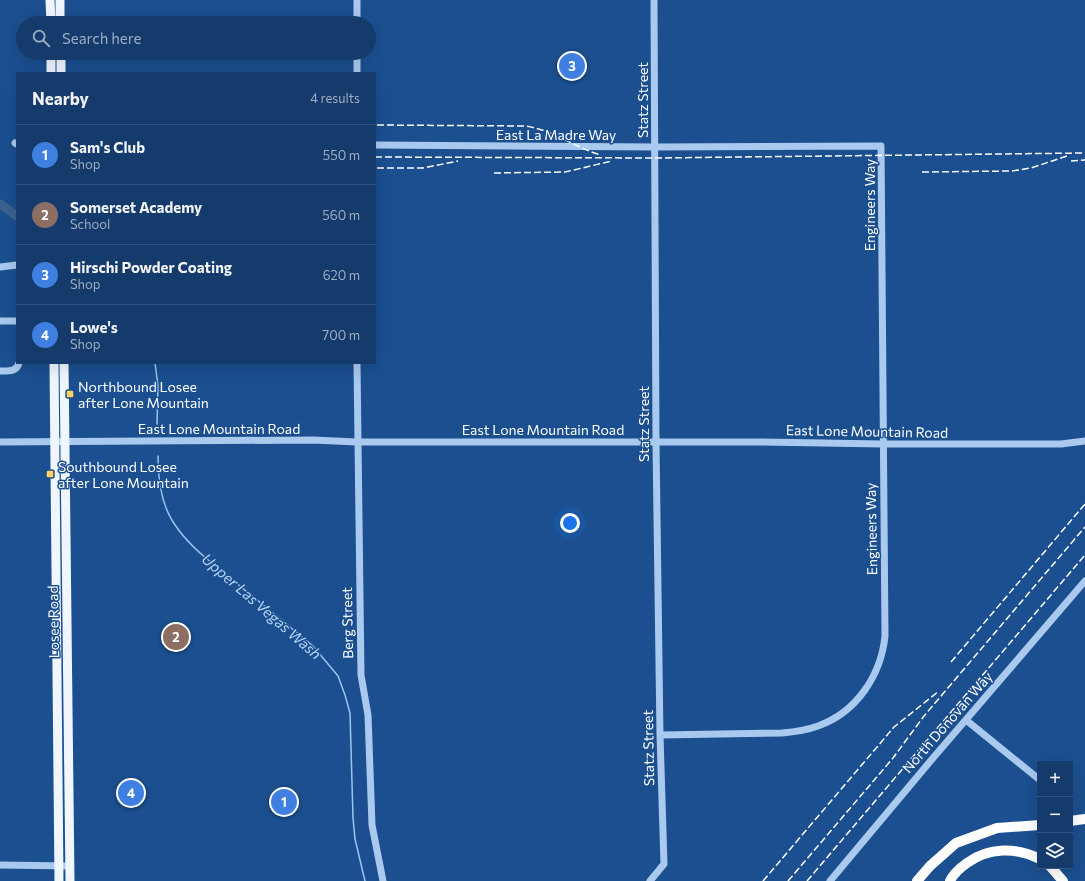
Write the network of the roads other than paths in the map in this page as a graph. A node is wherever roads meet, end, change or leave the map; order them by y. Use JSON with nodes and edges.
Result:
{"nodes":[{"id":1,"x":50,"y":0,"type":"edge"},
{"id":2,"x":60,"y":0,"type":"edge"},
{"id":3,"x":357,"y":0,"type":"edge"},
{"id":4,"x":654,"y":0,"type":"edge"},
{"id":5,"x":51,"y":16,"type":"edge"},
{"id":6,"x":60,"y":16,"type":"edge"},
{"id":7,"x":357,"y":16,"type":"edge"},
{"id":8,"x":51,"y":60,"type":"edge"},
{"id":9,"x":61,"y":60,"type":"edge"},
{"id":10,"x":357,"y":60,"type":"edge"},
{"id":11,"x":51,"y":72,"type":"edge"},
{"id":12,"x":61,"y":72,"type":"edge"},
{"id":13,"x":357,"y":72,"type":"edge"},
{"id":14,"x":376,"y":145,"type":"edge"},
{"id":15,"x":881,"y":146,"type":"joint"},
{"id":16,"x":655,"y":147,"type":"junction"},
{"id":17,"x":16,"y":266,"type":"edge"},
{"id":18,"x":0,"y":267,"type":"edge"},
{"id":19,"x":0,"y":321,"type":"edge"},
{"id":20,"x":16,"y":321,"type":"edge"},
{"id":21,"x":54,"y":364,"type":"edge"},
{"id":22,"x":64,"y":364,"type":"edge"},
{"id":23,"x":357,"y":364,"type":"edge"},
{"id":24,"x":18,"y":366,"type":"edge"},
{"id":25,"x":0,"y":371,"type":"edge"},
{"id":26,"x":59,"y":441,"type":"junction"},
{"id":27,"x":1085,"y":441,"type":"edge"},
{"id":28,"x":0,"y":442,"type":"edge"},
{"id":29,"x":357,"y":442,"type":"junction"},
{"id":30,"x":656,"y":443,"type":"junction"},
{"id":31,"x":883,"y":444,"type":"junction"},
{"id":32,"x":56,"y":540,"type":"junction"},
{"id":33,"x":1085,"y":581,"type":"edge"},
{"id":34,"x":56,"y":582,"type":"junction"},
{"id":35,"x":66,"y":585,"type":"junction"},
{"id":36,"x":67,"y":622,"type":"junction"},
{"id":37,"x":966,"y":720,"type":"junction"},
{"id":38,"x":660,"y":735,"type":"junction"},
{"id":39,"x":1037,"y":778,"type":"edge"},
{"id":40,"x":1085,"y":819,"type":"edge"},
{"id":41,"x":1073,"y":821,"type":"edge"},
{"id":42,"x":1037,"y":825,"type":"edge"},
{"id":43,"x":1037,"y":858,"type":"edge"},
{"id":44,"x":0,"y":865,"type":"edge"},
{"id":45,"x":59,"y":865,"type":"junction"},
{"id":46,"x":70,"y":866,"type":"junction"},
{"id":47,"x":1053,"y":869,"type":"edge"},
{"id":48,"x":59,"y":881,"type":"edge"},
{"id":49,"x":70,"y":881,"type":"edge"},
{"id":50,"x":383,"y":881,"type":"edge"},
{"id":51,"x":650,"y":881,"type":"edge"},
{"id":52,"x":830,"y":881,"type":"edge"},
{"id":53,"x":917,"y":881,"type":"edge"},
{"id":54,"x":950,"y":881,"type":"edge"},
{"id":55,"x":1064,"y":881,"type":"edge"}],
"edges":[{"from":1,"to":5,"type":"main road"},
{"from":2,"to":6,"type":"main road"},
{"from":3,"to":7,"type":"street"},
{"from":4,"to":16,"type":"street","name":"Statz Street"},
{"from":8,"to":11,"type":"main road"},
{"from":9,"to":12,"type":"main road"},
{"from":10,"to":13,"type":"street"},
{"from":14,"to":16,"type":"street","name":"East La Madre Way"},
{"from":15,"to":16,"type":"street","name":"East La Madre Way"},
{"from":15,"to":31,"type":"street","name":"Engineers Way"},
{"from":16,"to":30,"type":"street","name":"Statz Street"},
{"from":17,"to":18,"type":"street"},
{"from":19,"to":20,"type":"street"},
{"from":21,"to":26,"type":"main road","name":"Losee Road"},
{"from":22,"to":26,"type":"main road","name":"Losee Road"},
{"from":23,"to":29,"type":"street","name":"Berg Street"},
{"from":24,"to":25,"type":"street"},
{"from":26,"to":28,"type":"street","name":"East Lone Mountain Road"},
{"from":26,"to":29,"type":"street","name":"East Lone Mountain Road"},
{"from":26,"to":32,"type":"main road","name":"Losee Road"},
{"from":26,"to":35,"type":"main road","name":"Losee Road"},
{"from":27,"to":31,"type":"street","name":"East Lone Mountain Road"},
{"from":29,"to":30,"type":"street","name":"East Lone Mountain Road"},
{"from":29,"to":50,"type":"street","name":"Berg Street"},
{"from":30,"to":31,"type":"street","name":"East Lone Mountain Road"},
{"from":30,"to":38,"type":"street","name":"Statz Street"},
{"from":31,"to":38,"type":"street","name":"Engineers Way"},
{"from":32,"to":34,"type":"main road","name":"Losee Road"},
{"from":32,"to":35,"type":"main road"},
{"from":33,"to":37,"type":"street","name":"North Donovan Way"},
{"from":34,"to":36,"type":"main road"},
{"from":34,"to":45,"type":"main road","name":"Losee Road"},
{"from":35,"to":36,"type":"main road","name":"Losee Road"},
{"from":36,"to":46,"type":"main road","name":"Losee Road"},
{"from":37,"to":39,"type":"street"},
{"from":37,"to":52,"type":"street","name":"North Donovan Way"},
{"from":38,"to":51,"type":"street","name":"Statz Street"},
{"from":40,"to":41,"type":"highway"},
{"from":42,"to":53,"type":"highway"},
{"from":43,"to":54,"type":"highway"},
{"from":44,"to":45,"type":"street"},
{"from":45,"to":46,"type":"street"},
{"from":45,"to":48,"type":"main road","name":"Losee Road"},
{"from":46,"to":49,"type":"main road","name":"Losee Road"},
{"from":47,"to":55,"type":"highway"}]}
